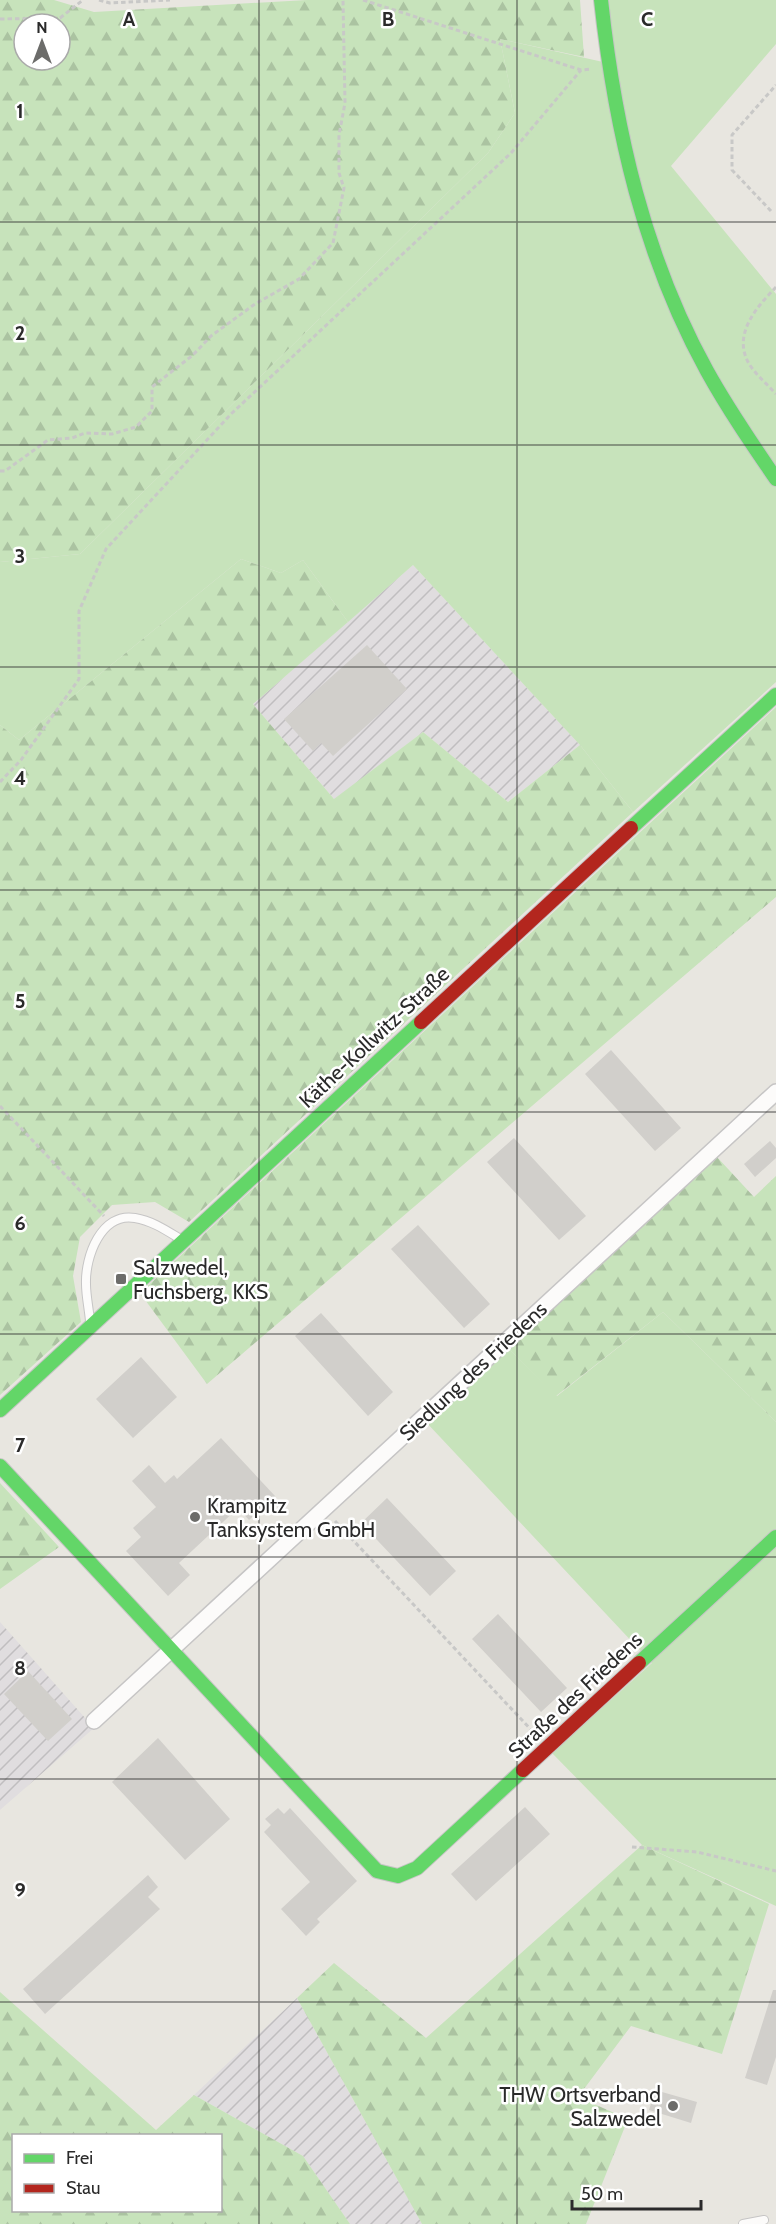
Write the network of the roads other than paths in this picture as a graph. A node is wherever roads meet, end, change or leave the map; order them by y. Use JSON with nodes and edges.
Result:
{"nodes":[{"id":1,"x":601,"y":0,"type":"edge"},
{"id":2,"x":776,"y":479,"type":"edge"},
{"id":3,"x":776,"y":695,"type":"edge"},
{"id":4,"x":776,"y":1092,"type":"edge"},
{"id":5,"x":183,"y":1241,"type":"junction"},
{"id":6,"x":91,"y":1326,"type":"junction"},
{"id":7,"x":0,"y":1410,"type":"edge"},
{"id":8,"x":0,"y":1466,"type":"edge"},
{"id":9,"x":776,"y":1537,"type":"edge"},
{"id":10,"x":169,"y":1650,"type":"junction"},
{"id":11,"x":94,"y":1721,"type":"dead end"},
{"id":12,"x":764,"y":2220,"type":"dead end"},
{"id":13,"x":743,"y":2224,"type":"edge"}],
"edges":[{"from":1,"to":2,"type":"main road"},
{"from":3,"to":5,"type":"main road","name":"Käthe-Kollwitz-Straße"},
{"from":4,"to":10,"type":"street","name":"Siedlung des Friedens"},
{"from":5,"to":6,"type":"main road","name":"Käthe-Kollwitz-Straße"},
{"from":5,"to":6,"type":"lane"},
{"from":6,"to":7,"type":"main road","name":"Käthe-Kollwitz-Straße"},
{"from":8,"to":10,"type":"main road"},
{"from":9,"to":10,"type":"main road","name":"Straße des Friedens"},
{"from":10,"to":11,"type":"street","name":"Siedlung des Friedens"},
{"from":12,"to":13,"type":"lane"}]}
